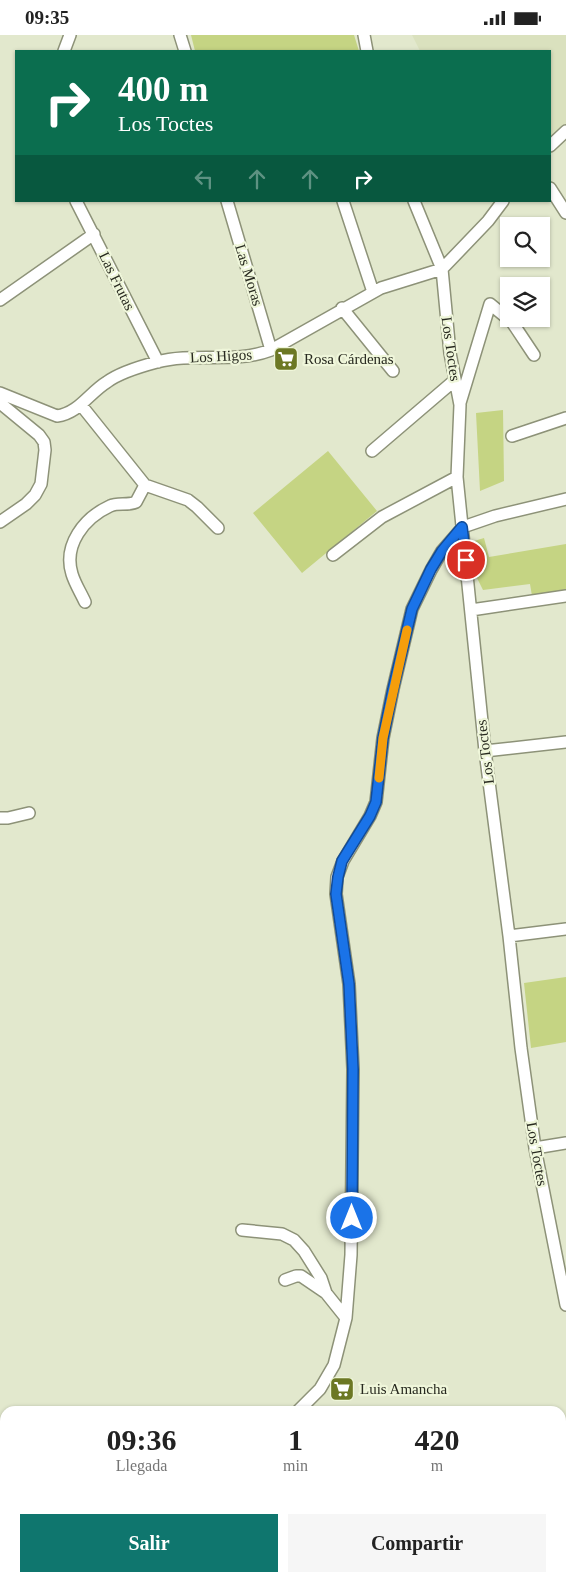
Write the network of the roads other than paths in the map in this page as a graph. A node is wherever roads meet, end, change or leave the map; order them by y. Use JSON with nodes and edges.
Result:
{"nodes":[{"id":1,"x":70,"y":35,"type":"edge"},
{"id":2,"x":180,"y":35,"type":"edge"},
{"id":3,"x":364,"y":35,"type":"edge"},
{"id":4,"x":64,"y":50,"type":"edge"},
{"id":5,"x":185,"y":50,"type":"edge"},
{"id":6,"x":367,"y":50,"type":"edge"},
{"id":7,"x":566,"y":131,"type":"edge"},
{"id":8,"x":551,"y":145,"type":"edge"},
{"id":9,"x":551,"y":190,"type":"edge"},
{"id":10,"x":77,"y":202,"type":"edge"},
{"id":11,"x":227,"y":202,"type":"edge"},
{"id":12,"x":343,"y":202,"type":"edge"},
{"id":13,"x":414,"y":202,"type":"edge"},
{"id":14,"x":502,"y":202,"type":"edge"},
{"id":15,"x":566,"y":213,"type":"edge"},
{"id":16,"x":94,"y":234,"type":"junction"},
{"id":17,"x":442,"y":269,"type":"junction"},
{"id":18,"x":373,"y":292,"type":"junction"},
{"id":19,"x":0,"y":300,"type":"edge"},
{"id":20,"x":342,"y":308,"type":"junction"},
{"id":21,"x":272,"y":349,"type":"junction"},
{"id":22,"x":534,"y":355,"type":"dead end"},
{"id":23,"x":158,"y":362,"type":"junction"},
{"id":24,"x":393,"y":371,"type":"dead end"},
{"id":25,"x":455,"y":380,"type":"junction"},
{"id":26,"x":0,"y":393,"type":"edge"},
{"id":27,"x":0,"y":403,"type":"edge"},
{"id":28,"x":81,"y":405,"type":"junction"},
{"id":29,"x":460,"y":405,"type":"junction"},
{"id":30,"x":566,"y":418,"type":"edge"},
{"id":31,"x":512,"y":435,"type":"dead end"},
{"id":32,"x":372,"y":451,"type":"dead end"},
{"id":33,"x":457,"y":477,"type":"junction"},
{"id":34,"x":145,"y":485,"type":"junction"},
{"id":35,"x":566,"y":499,"type":"edge"},
{"id":36,"x":0,"y":522,"type":"edge"},
{"id":37,"x":462,"y":527,"type":"junction"},
{"id":38,"x":218,"y":528,"type":"dead end"},
{"id":39,"x":333,"y":555,"type":"dead end"},
{"id":40,"x":566,"y":596,"type":"edge"},
{"id":41,"x":86,"y":602,"type":"dead end"},
{"id":42,"x":471,"y":610,"type":"junction"},
{"id":43,"x":566,"y":742,"type":"edge"},
{"id":44,"x":484,"y":751,"type":"junction"},
{"id":45,"x":29,"y":813,"type":"dead end"},
{"id":46,"x":0,"y":818,"type":"edge"},
{"id":47,"x":566,"y":929,"type":"edge"},
{"id":48,"x":509,"y":936,"type":"junction"},
{"id":49,"x":566,"y":1143,"type":"edge"},
{"id":50,"x":536,"y":1148,"type":"junction"},
{"id":51,"x":242,"y":1230,"type":"dead end"},
{"id":52,"x":561,"y":1255,"type":"edge"},
{"id":53,"x":285,"y":1281,"type":"dead end"},
{"id":54,"x":326,"y":1293,"type":"junction"},
{"id":55,"x":566,"y":1305,"type":"edge"},
{"id":56,"x":346,"y":1318,"type":"junction"},
{"id":57,"x":303,"y":1406,"type":"edge"}],
"edges":[{"from":1,"to":4,"type":"street"},
{"from":2,"to":5,"type":"street"},
{"from":3,"to":6,"type":"street"},
{"from":7,"to":8,"type":"street"},
{"from":9,"to":15,"type":"street"},
{"from":10,"to":16,"type":"street","name":"Las Frutas"},
{"from":11,"to":21,"type":"street","name":"Las Moras"},
{"from":12,"to":18,"type":"street"},
{"from":13,"to":17,"type":"street","name":"Los Toctes"},
{"from":14,"to":17,"type":"street","name":"Los Higos"},
{"from":16,"to":19,"type":"street"},
{"from":16,"to":23,"type":"street","name":"Las Frutas"},
{"from":17,"to":18,"type":"street","name":"Los Higos"},
{"from":17,"to":25,"type":"street","name":"Los Toctes"},
{"from":18,"to":20,"type":"street","name":"Los Higos"},
{"from":20,"to":21,"type":"street","name":"Los Higos"},
{"from":20,"to":24,"type":"street"},
{"from":21,"to":23,"type":"street","name":"Los Higos"},
{"from":22,"to":29,"type":"street"},
{"from":23,"to":28,"type":"street","name":"Los Higos"},
{"from":25,"to":29,"type":"street","name":"Los Toctes"},
{"from":25,"to":32,"type":"street"},
{"from":26,"to":28,"type":"street","name":"Los Higos"},
{"from":27,"to":36,"type":"street"},
{"from":28,"to":34,"type":"street"},
{"from":29,"to":33,"type":"street","name":"Los Toctes"},
{"from":30,"to":31,"type":"street"},
{"from":33,"to":37,"type":"street","name":"Los Toctes"},
{"from":33,"to":39,"type":"street"},
{"from":34,"to":38,"type":"street"},
{"from":34,"to":41,"type":"street"},
{"from":35,"to":37,"type":"street"},
{"from":37,"to":42,"type":"street","name":"Los Toctes"},
{"from":37,"to":56,"type":"street"},
{"from":40,"to":42,"type":"street"},
{"from":42,"to":44,"type":"street","name":"Los Toctes"},
{"from":43,"to":44,"type":"street"},
{"from":44,"to":48,"type":"street","name":"Los Toctes"},
{"from":45,"to":46,"type":"street"},
{"from":47,"to":48,"type":"street"},
{"from":48,"to":50,"type":"street","name":"Los Toctes"},
{"from":49,"to":50,"type":"street"},
{"from":50,"to":52,"type":"street","name":"Los Toctes"},
{"from":51,"to":54,"type":"street"},
{"from":52,"to":55,"type":"street","name":"Los Toctes"},
{"from":53,"to":54,"type":"street"},
{"from":54,"to":56,"type":"street"},
{"from":56,"to":57,"type":"street"}]}
